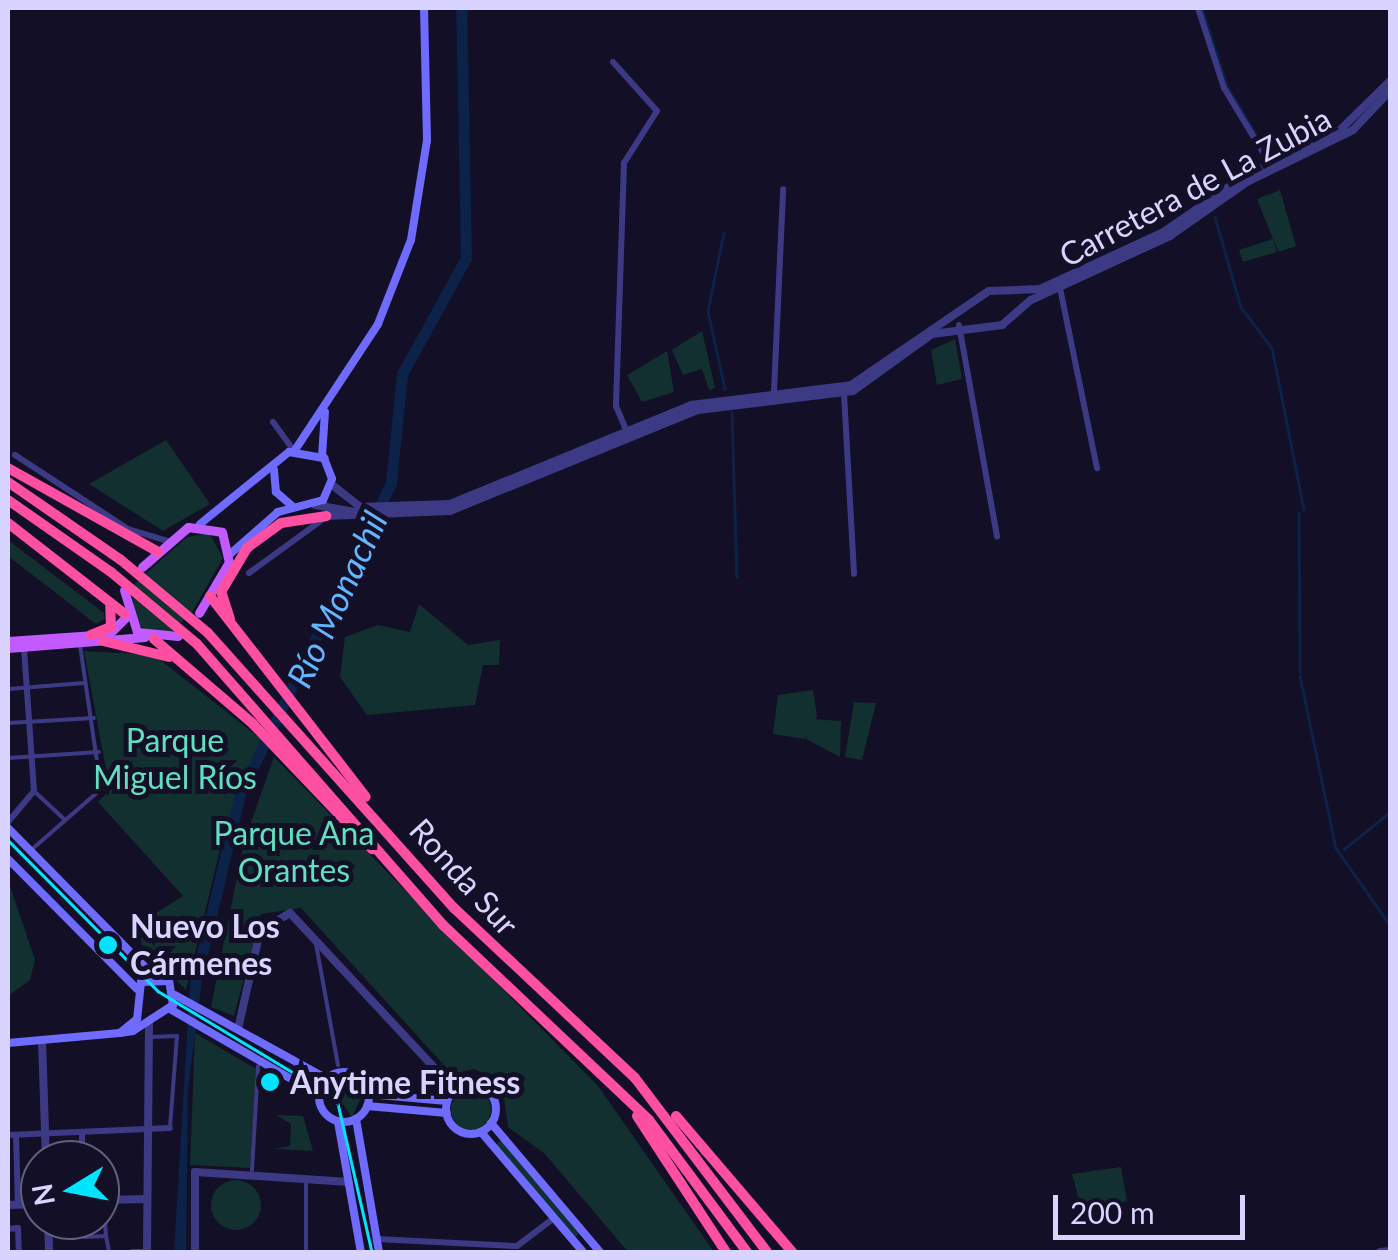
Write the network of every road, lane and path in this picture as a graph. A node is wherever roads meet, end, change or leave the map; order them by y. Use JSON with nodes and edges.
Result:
{"nodes":[{"id":1,"x":424,"y":8,"type":"edge"},
{"id":2,"x":1198,"y":8,"type":"edge"},
{"id":3,"x":613,"y":62,"type":"dead end"},
{"id":4,"x":1390,"y":80,"type":"edge"},
{"id":5,"x":1390,"y":91,"type":"edge"},
{"id":6,"x":1270,"y":164,"type":"junction"},
{"id":7,"x":783,"y":189,"type":"dead end"},
{"id":8,"x":1060,"y":288,"type":"junction"},
{"id":9,"x":1006,"y":293,"type":"junction"},
{"id":10,"x":978,"y":304,"type":"junction"},
{"id":11,"x":1013,"y":312,"type":"junction"},
{"id":12,"x":985,"y":323,"type":"junction"},
{"id":13,"x":959,"y":325,"type":"junction"},
{"id":14,"x":774,"y":391,"type":"junction"},
{"id":15,"x":844,"y":394,"type":"junction"},
{"id":16,"x":326,"y":408,"type":"junction"},
{"id":17,"x":274,"y":422,"type":"dead end"},
{"id":18,"x":627,"y":432,"type":"junction"},
{"id":19,"x":282,"y":438,"type":"junction"},
{"id":20,"x":294,"y":450,"type":"junction"},
{"id":21,"x":15,"y":455,"type":"dead end"},
{"id":22,"x":283,"y":456,"type":"junction"},
{"id":23,"x":322,"y":456,"type":"junction"},
{"id":24,"x":8,"y":468,"type":"edge"},
{"id":25,"x":1096,"y":468,"type":"dead end"},
{"id":26,"x":274,"y":470,"type":"junction"},
{"id":27,"x":8,"y":482,"type":"edge"},
{"id":28,"x":332,"y":484,"type":"junction"},
{"id":29,"x":8,"y":500,"type":"edge"},
{"id":30,"x":315,"y":505,"type":"junction"},
{"id":31,"x":292,"y":506,"type":"junction"},
{"id":32,"x":387,"y":510,"type":"junction"},
{"id":33,"x":368,"y":512,"type":"junction"},
{"id":34,"x":326,"y":516,"type":"junction"},
{"id":35,"x":8,"y":522,"type":"edge"},
{"id":36,"x":200,"y":524,"type":"junction"},
{"id":37,"x":997,"y":537,"type":"dead end"},
{"id":38,"x":168,"y":542,"type":"junction"},
{"id":39,"x":158,"y":552,"type":"junction"},
{"id":40,"x":230,"y":554,"type":"junction"},
{"id":41,"x":142,"y":566,"type":"dead end"},
{"id":42,"x":249,"y":573,"type":"dead end"},
{"id":43,"x":854,"y":574,"type":"dead end"},
{"id":44,"x":124,"y":590,"type":"dead end"},
{"id":45,"x":210,"y":596,"type":"junction"},
{"id":46,"x":107,"y":599,"type":"junction"},
{"id":47,"x":199,"y":614,"type":"dead end"},
{"id":48,"x":126,"y":616,"type":"junction"},
{"id":49,"x":235,"y":629,"type":"junction"},
{"id":50,"x":91,"y":635,"type":"junction"},
{"id":51,"x":178,"y":636,"type":"dead end"},
{"id":52,"x":149,"y":638,"type":"junction"},
{"id":53,"x":103,"y":641,"type":"junction"},
{"id":54,"x":80,"y":642,"type":"junction"},
{"id":55,"x":8,"y":645,"type":"edge"},
{"id":56,"x":24,"y":647,"type":"junction"},
{"id":57,"x":195,"y":672,"type":"junction"},
{"id":58,"x":84,"y":683,"type":"junction"},
{"id":59,"x":27,"y":687,"type":"junction"},
{"id":60,"x":8,"y":688,"type":"edge"},
{"id":61,"x":94,"y":718,"type":"junction"},
{"id":62,"x":29,"y":722,"type":"junction"},
{"id":63,"x":8,"y":724,"type":"edge"},
{"id":64,"x":99,"y":752,"type":"junction"},
{"id":65,"x":32,"y":756,"type":"junction"},
{"id":66,"x":8,"y":758,"type":"edge"},
{"id":67,"x":34,"y":791,"type":"junction"},
{"id":68,"x":64,"y":819,"type":"junction"},
{"id":69,"x":382,"y":824,"type":"junction"},
{"id":70,"x":8,"y":826,"type":"edge"},
{"id":71,"x":8,"y":837,"type":"edge"},
{"id":72,"x":30,"y":850,"type":"junction"},
{"id":73,"x":8,"y":859,"type":"edge"},
{"id":74,"x":394,"y":870,"type":"junction"},
{"id":75,"x":316,"y":944,"type":"dead end"},
{"id":76,"x":154,"y":976,"type":"junction"},
{"id":77,"x":137,"y":989,"type":"junction"},
{"id":78,"x":179,"y":996,"type":"junction"},
{"id":79,"x":138,"y":1004,"type":"junction"},
{"id":80,"x":173,"y":1012,"type":"junction"},
{"id":81,"x":153,"y":1019,"type":"junction"},
{"id":82,"x":238,"y":1029,"type":"junction"},
{"id":83,"x":120,"y":1034,"type":"junction"},
{"id":84,"x":150,"y":1037,"type":"dead end"},
{"id":85,"x":42,"y":1040,"type":"junction"},
{"id":86,"x":8,"y":1044,"type":"edge"},
{"id":87,"x":338,"y":1065,"type":"dead end"},
{"id":88,"x":258,"y":1066,"type":"dead end"},
{"id":89,"x":635,"y":1078,"type":"junction"},
{"id":90,"x":327,"y":1079,"type":"junction"},
{"id":91,"x":454,"y":1090,"type":"junction"},
{"id":92,"x":368,"y":1094,"type":"junction"},
{"id":93,"x":319,"y":1095,"type":"junction"},
{"id":94,"x":627,"y":1098,"type":"junction"},
{"id":95,"x":448,"y":1101,"type":"junction"},
{"id":96,"x":366,"y":1106,"type":"junction"},
{"id":97,"x":446,"y":1114,"type":"junction"},
{"id":98,"x":356,"y":1119,"type":"junction"},
{"id":99,"x":338,"y":1122,"type":"junction"},
{"id":100,"x":490,"y":1123,"type":"junction"},
{"id":101,"x":170,"y":1128,"type":"joint"},
{"id":102,"x":147,"y":1130,"type":"junction"},
{"id":103,"x":82,"y":1132,"type":"junction"},
{"id":104,"x":482,"y":1132,"type":"junction"},
{"id":105,"x":45,"y":1134,"type":"junction"},
{"id":106,"x":12,"y":1135,"type":"edge"},
{"id":107,"x":45,"y":1140,"type":"edge"},
{"id":108,"x":82,"y":1140,"type":"edge"},
{"id":109,"x":252,"y":1172,"type":"junction"},
{"id":110,"x":349,"y":1182,"type":"junction"},
{"id":111,"x":306,"y":1184,"type":"dead end"},
{"id":112,"x":147,"y":1199,"type":"junction"},
{"id":113,"x":120,"y":1200,"type":"edge"},
{"id":114,"x":18,"y":1204,"type":"joint"},
{"id":115,"x":8,"y":1205,"type":"edge"},
{"id":116,"x":554,"y":1218,"type":"junction"},
{"id":117,"x":8,"y":1229,"type":"edge"},
{"id":118,"x":377,"y":1239,"type":"junction"},
{"id":119,"x":1390,"y":1250,"type":"edge"},
{"id":120,"x":20,"y":1252,"type":"edge"},
{"id":121,"x":132,"y":1252,"type":"edge"},
{"id":122,"x":146,"y":1252,"type":"edge"},
{"id":123,"x":195,"y":1252,"type":"edge"},
{"id":124,"x":306,"y":1252,"type":"edge"},
{"id":125,"x":361,"y":1252,"type":"edge"},
{"id":126,"x":380,"y":1252,"type":"edge"},
{"id":127,"x":583,"y":1252,"type":"edge"},
{"id":128,"x":600,"y":1252,"type":"edge"},
{"id":129,"x":726,"y":1252,"type":"edge"},
{"id":130,"x":746,"y":1252,"type":"edge"},
{"id":131,"x":767,"y":1252,"type":"edge"},
{"id":132,"x":792,"y":1252,"type":"edge"},
{"id":133,"x":1380,"y":1252,"type":"edge"}],
"edges":[{"from":1,"to":16,"type":"main road"},
{"from":2,"to":6,"type":"street"},
{"from":3,"to":18,"type":"street"},
{"from":4,"to":6,"type":"street","name":"Carretera de La Zubia"},
{"from":5,"to":8,"type":"street","name":"Carretera de La Zubia"},
{"from":6,"to":9,"type":"street","name":"Carretera de La Zubia"},
{"from":7,"to":14,"type":"street"},
{"from":8,"to":11,"type":"street","name":"Carretera de La Zubia"},
{"from":8,"to":25,"type":"street"},
{"from":9,"to":10,"type":"street"},
{"from":9,"to":11,"type":"street"},
{"from":10,"to":12,"type":"street"},
{"from":10,"to":14,"type":"street"},
{"from":11,"to":12,"type":"street"},
{"from":12,"to":13,"type":"street"},
{"from":13,"to":15,"type":"street"},
{"from":13,"to":37,"type":"street"},
{"from":14,"to":18,"type":"street"},
{"from":15,"to":32,"type":"street"},
{"from":15,"to":43,"type":"street"},
{"from":16,"to":20,"type":"main road"},
{"from":16,"to":23,"type":"main road"},
{"from":17,"to":19,"type":"street"},
{"from":18,"to":32,"type":"street"},
{"from":19,"to":20,"type":"street"},
{"from":19,"to":22,"type":"street"},
{"from":20,"to":22,"type":"main road"},
{"from":20,"to":23,"type":"main road"},
{"from":21,"to":38,"type":"street"},
{"from":22,"to":26,"type":"main road"},
{"from":23,"to":28,"type":"main road"},
{"from":24,"to":39,"type":"highway"},
{"from":26,"to":31,"type":"main road"},
{"from":26,"to":36,"type":"main road"},
{"from":27,"to":69,"type":"highway","name":"Ronda Sur","bridge":true},
{"from":28,"to":30,"type":"main road"},
{"from":28,"to":33,"type":"street"},
{"from":29,"to":74,"type":"highway","name":"Ronda Sur","bridge":true},
{"from":30,"to":31,"type":"main road"},
{"from":30,"to":33,"type":"street"},
{"from":31,"to":40,"type":"main road"},
{"from":32,"to":33,"type":"street"},
{"from":33,"to":34,"type":"street"},
{"from":34,"to":42,"type":"street"},
{"from":34,"to":49,"type":"highway"},
{"from":35,"to":46,"type":"highway"},
{"from":36,"to":38,"type":"main road"},
{"from":36,"to":40,"type":"main road"},
{"from":38,"to":39,"type":"main road"},
{"from":39,"to":41,"type":"main road"},
{"from":40,"to":45,"type":"main road"},
{"from":44,"to":48,"type":"main road"},
{"from":45,"to":47,"type":"main road"},
{"from":45,"to":49,"type":"highway"},
{"from":46,"to":48,"type":"highway"},
{"from":46,"to":50,"type":"highway"},
{"from":48,"to":50,"type":"main road"},
{"from":48,"to":52,"type":"main road"},
{"from":49,"to":69,"type":"highway"},
{"from":50,"to":55,"type":"main road"},
{"from":51,"to":52,"type":"main road"},
{"from":52,"to":53,"type":"main road"},
{"from":52,"to":57,"type":"highway"},
{"from":53,"to":54,"type":"main road"},
{"from":53,"to":57,"type":"highway"},
{"from":54,"to":56,"type":"main road"},
{"from":54,"to":58,"type":"street"},
{"from":55,"to":56,"type":"main road"},
{"from":56,"to":59,"type":"street"},
{"from":57,"to":74,"type":"highway"},
{"from":58,"to":59,"type":"street"},
{"from":58,"to":61,"type":"street"},
{"from":59,"to":60,"type":"street"},
{"from":59,"to":62,"type":"street"},
{"from":61,"to":62,"type":"street"},
{"from":61,"to":64,"type":"street"},
{"from":62,"to":63,"type":"street"},
{"from":62,"to":65,"type":"street"},
{"from":64,"to":65,"type":"street"},
{"from":64,"to":68,"type":"street"},
{"from":65,"to":66,"type":"street"},
{"from":65,"to":67,"type":"street"},
{"from":67,"to":68,"type":"street"},
{"from":67,"to":70,"type":"street"},
{"from":68,"to":72,"type":"street"},
{"from":69,"to":89,"type":"highway","name":"Ronda Sur"},
{"from":70,"to":71,"type":"main road"},
{"from":70,"to":72,"type":"main road"},
{"from":72,"to":76,"type":"main road"},
{"from":73,"to":77,"type":"main road"},
{"from":74,"to":94,"type":"highway","name":"Ronda Sur"},
{"from":75,"to":87,"type":"street"},
{"from":76,"to":77,"type":"main road"},
{"from":76,"to":78,"type":"main road"},
{"from":77,"to":79,"type":"main road"},
{"from":78,"to":80,"type":"main road"},
{"from":78,"to":82,"type":"main road"},
{"from":79,"to":81,"type":"main road"},
{"from":79,"to":83,"type":"main road"},
{"from":80,"to":81,"type":"main road"},
{"from":80,"to":93,"type":"main road"},
{"from":81,"to":83,"type":"main road"},
{"from":81,"to":102,"type":"street"},
{"from":82,"to":90,"type":"main road"},
{"from":82,"to":91,"type":"street"},
{"from":83,"to":85,"type":"main road"},
{"from":84,"to":101,"type":"street"},
{"from":85,"to":86,"type":"main road"},
{"from":85,"to":105,"type":"street"},
{"from":88,"to":109,"type":"street"},
{"from":89,"to":131,"type":"highway","name":"Ronda Sur"},
{"from":89,"to":132,"type":"highway"},
{"from":90,"to":92,"type":"main road"},
{"from":90,"to":93,"type":"main road"},
{"from":91,"to":95,"type":"main road"},
{"from":91,"to":100,"type":"main road"},
{"from":92,"to":95,"type":"main road"},
{"from":92,"to":96,"type":"main road"},
{"from":93,"to":99,"type":"main road"},
{"from":94,"to":129,"type":"highway"},
{"from":94,"to":130,"type":"highway","name":"Ronda Sur"},
{"from":95,"to":97,"type":"main road"},
{"from":96,"to":97,"type":"main road"},
{"from":96,"to":98,"type":"main road"},
{"from":97,"to":104,"type":"main road"},
{"from":98,"to":99,"type":"main road"},
{"from":98,"to":118,"type":"main road"},
{"from":99,"to":110,"type":"main road"},
{"from":100,"to":104,"type":"main road"},
{"from":100,"to":128,"type":"main road"},
{"from":101,"to":102,"type":"street"},
{"from":102,"to":103,"type":"street"},
{"from":102,"to":112,"type":"street"},
{"from":103,"to":105,"type":"street"},
{"from":103,"to":108,"type":"street"},
{"from":104,"to":116,"type":"main road"},
{"from":105,"to":106,"type":"street"},
{"from":105,"to":107,"type":"street"},
{"from":106,"to":114,"type":"street"},
{"from":109,"to":110,"type":"street"},
{"from":109,"to":123,"type":"street"},
{"from":110,"to":125,"type":"main road"},
{"from":111,"to":124,"type":"street"},
{"from":112,"to":113,"type":"street"},
{"from":112,"to":122,"type":"street"},
{"from":114,"to":115,"type":"street"},
{"from":116,"to":118,"type":"street"},
{"from":116,"to":127,"type":"main road"},
{"from":117,"to":120,"type":"street"},
{"from":118,"to":126,"type":"main road"},
{"from":119,"to":133,"type":"street"},
{"from":121,"to":122,"type":"street"}]}
